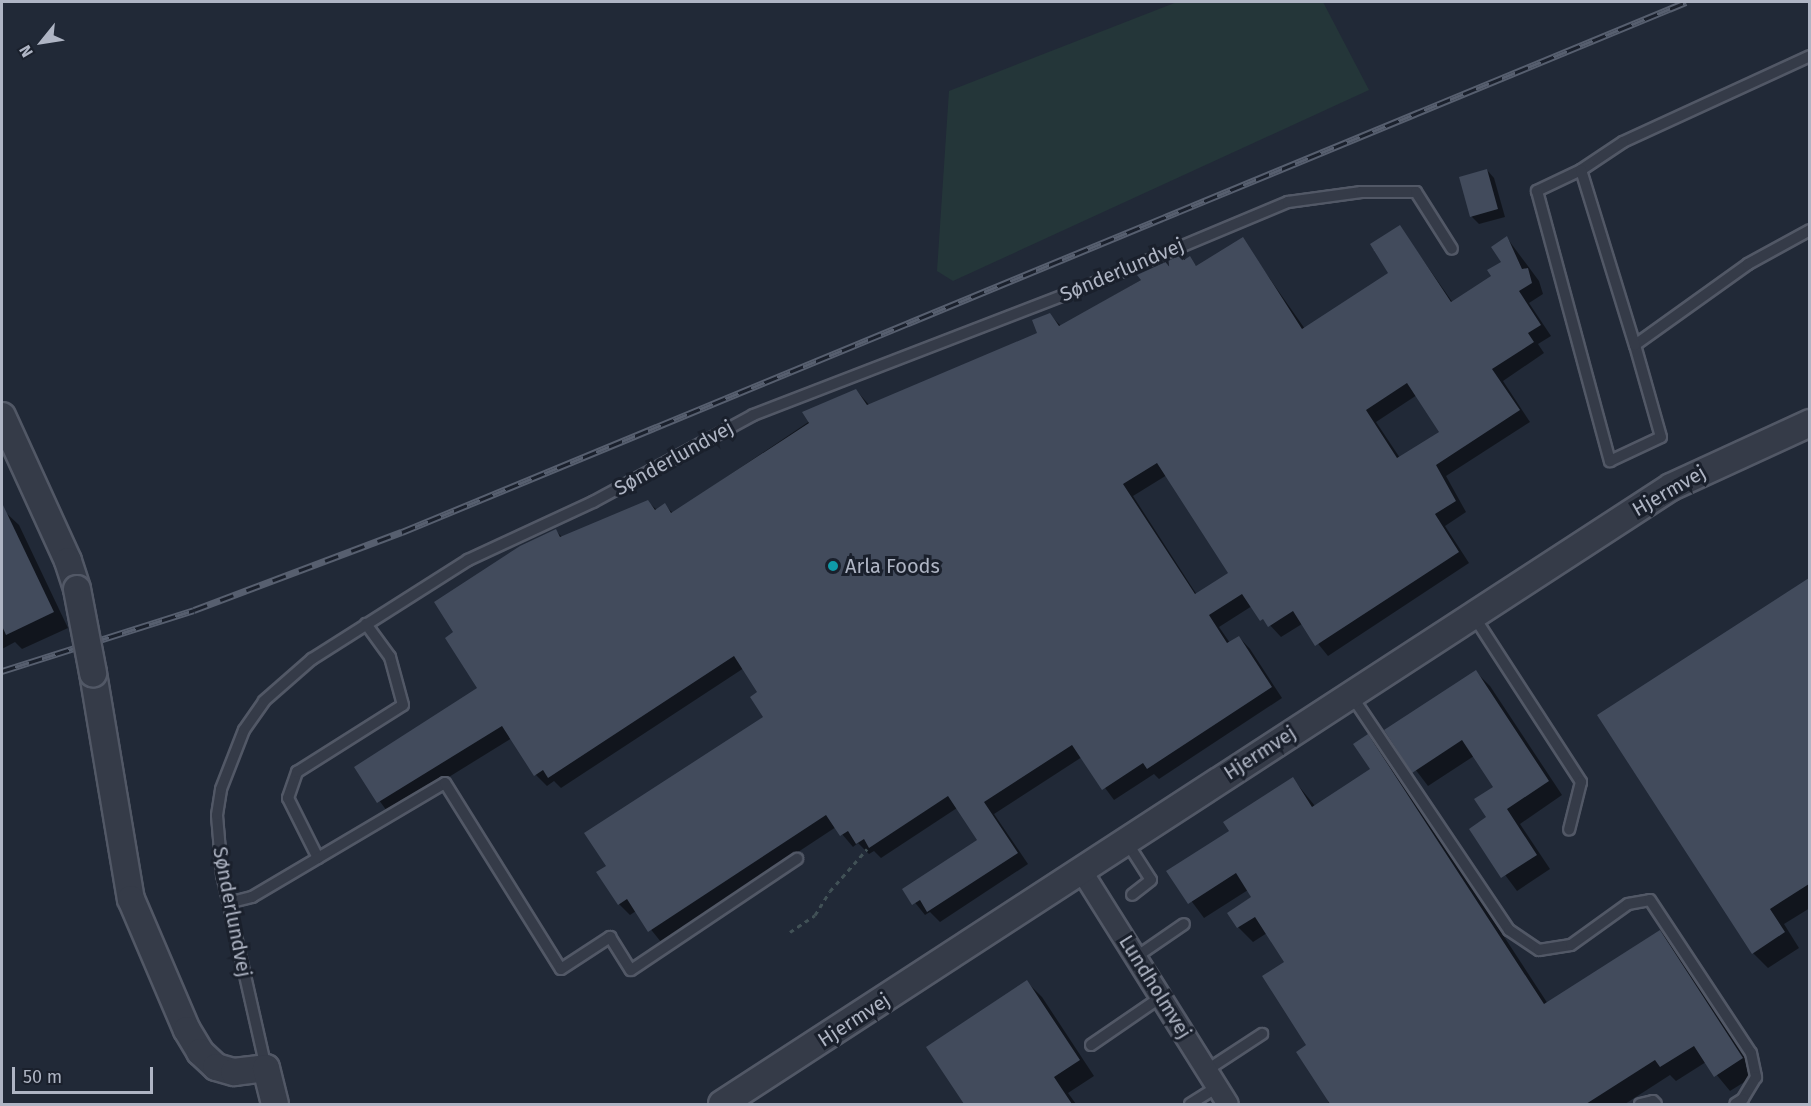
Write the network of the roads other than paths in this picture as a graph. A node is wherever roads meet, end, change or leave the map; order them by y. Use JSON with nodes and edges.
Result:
{"nodes":[{"id":1,"x":1809,"y":56,"type":"edge"},
{"id":2,"x":1581,"y":170,"type":"junction"},
{"id":3,"x":1809,"y":230,"type":"edge"},
{"id":4,"x":1452,"y":249,"type":"dead end"},
{"id":5,"x":1635,"y":345,"type":"junction"},
{"id":6,"x":2,"y":416,"type":"edge"},
{"id":7,"x":1809,"y":423,"type":"edge"},
{"id":8,"x":1473,"y":615,"type":"junction"},
{"id":9,"x":366,"y":624,"type":"junction"},
{"id":10,"x":1350,"y":695,"type":"junction"},
{"id":11,"x":1569,"y":830,"type":"dead end"},
{"id":12,"x":1126,"y":841,"type":"junction"},
{"id":13,"x":318,"y":858,"type":"junction"},
{"id":14,"x":797,"y":859,"type":"dead end"},
{"id":15,"x":1081,"y":870,"type":"junction"},
{"id":16,"x":1132,"y":895,"type":"dead end"},
{"id":17,"x":228,"y":903,"type":"junction"},
{"id":18,"x":1184,"y":924,"type":"dead end"},
{"id":19,"x":1136,"y":957,"type":"junction"},
{"id":20,"x":1161,"y":997,"type":"junction"},
{"id":21,"x":1262,"y":1034,"type":"dead end"},
{"id":22,"x":1091,"y":1045,"type":"dead end"},
{"id":23,"x":266,"y":1068,"type":"junction"},
{"id":24,"x":1212,"y":1079,"type":"junction"},
{"id":25,"x":275,"y":1104,"type":"edge"},
{"id":26,"x":722,"y":1104,"type":"edge"},
{"id":27,"x":1190,"y":1104,"type":"edge"},
{"id":28,"x":1228,"y":1104,"type":"edge"},
{"id":29,"x":1640,"y":1104,"type":"edge"},
{"id":30,"x":1656,"y":1104,"type":"edge"},
{"id":31,"x":1735,"y":1104,"type":"edge"}],
"edges":[{"from":1,"to":2,"type":"lane"},
{"from":2,"to":5,"type":"lane"},
{"from":2,"to":5,"type":"lane"},
{"from":3,"to":5,"type":"lane"},
{"from":4,"to":9,"type":"lane","name":"Sønderlundvej"},
{"from":6,"to":23,"type":"street","bridge":true},
{"from":7,"to":8,"type":"street","name":"Hjermvej"},
{"from":8,"to":10,"type":"street","name":"Hjermvej"},
{"from":8,"to":11,"type":"lane"},
{"from":9,"to":13,"type":"lane"},
{"from":9,"to":17,"type":"lane","name":"Sønderlundvej"},
{"from":10,"to":12,"type":"street","name":"Hjermvej"},
{"from":10,"to":31,"type":"lane"},
{"from":12,"to":15,"type":"street","name":"Hjermvej"},
{"from":12,"to":16,"type":"lane"},
{"from":13,"to":14,"type":"lane"},
{"from":13,"to":17,"type":"lane"},
{"from":15,"to":19,"type":"street","name":"Lundholmvej"},
{"from":15,"to":26,"type":"street","name":"Hjermvej"},
{"from":17,"to":23,"type":"lane","name":"Sønderlundvej"},
{"from":18,"to":19,"type":"lane"},
{"from":19,"to":20,"type":"street","name":"Lundholmvej"},
{"from":20,"to":22,"type":"lane"},
{"from":20,"to":24,"type":"street","name":"Lundholmvej"},
{"from":21,"to":24,"type":"lane"},
{"from":23,"to":25,"type":"street","name":"Sønderlundvej"},
{"from":24,"to":27,"type":"lane"},
{"from":24,"to":28,"type":"street","name":"Lundholmvej"},
{"from":29,"to":30,"type":"lane"}]}
